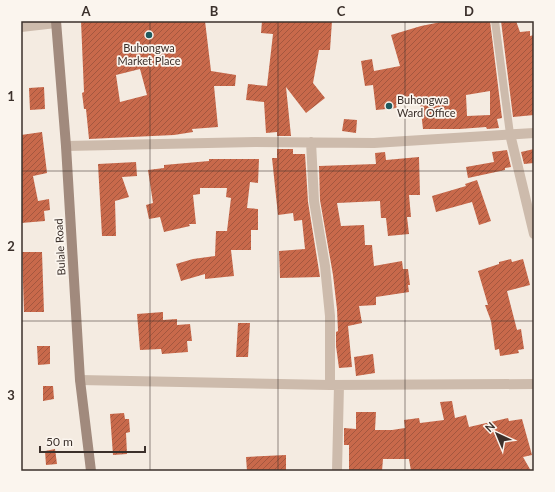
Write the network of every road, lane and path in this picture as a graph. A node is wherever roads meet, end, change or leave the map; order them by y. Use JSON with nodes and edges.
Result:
{"nodes":[{"id":1,"x":495,"y":21,"type":"edge"},
{"id":2,"x":56,"y":22,"type":"edge"},
{"id":3,"x":21,"y":27,"type":"edge"},
{"id":4,"x":534,"y":133,"type":"edge"},
{"id":5,"x":510,"y":134,"type":"junction"},
{"id":6,"x":311,"y":142,"type":"junction"},
{"id":7,"x":66,"y":146,"type":"junction"},
{"id":8,"x":534,"y":234,"type":"edge"},
{"id":9,"x":80,"y":380,"type":"junction"},
{"id":10,"x":534,"y":384,"type":"edge"},
{"id":11,"x":334,"y":385,"type":"junction"},
{"id":12,"x":91,"y":471,"type":"edge"},
{"id":13,"x":337,"y":471,"type":"edge"}],
"edges":[{"from":1,"to":5,"type":"lane"},
{"from":2,"to":3,"type":"street"},
{"from":2,"to":7,"type":"street","name":"Bulale Road"},
{"from":4,"to":5,"type":"street"},
{"from":5,"to":6,"type":"street"},
{"from":5,"to":8,"type":"street"},
{"from":6,"to":7,"type":"street"},
{"from":6,"to":11,"type":"street"},
{"from":7,"to":9,"type":"street","name":"Bulale Road"},
{"from":9,"to":11,"type":"street"},
{"from":9,"to":12,"type":"street","name":"Bulale Road"},
{"from":10,"to":11,"type":"street"},
{"from":11,"to":13,"type":"street"}]}
